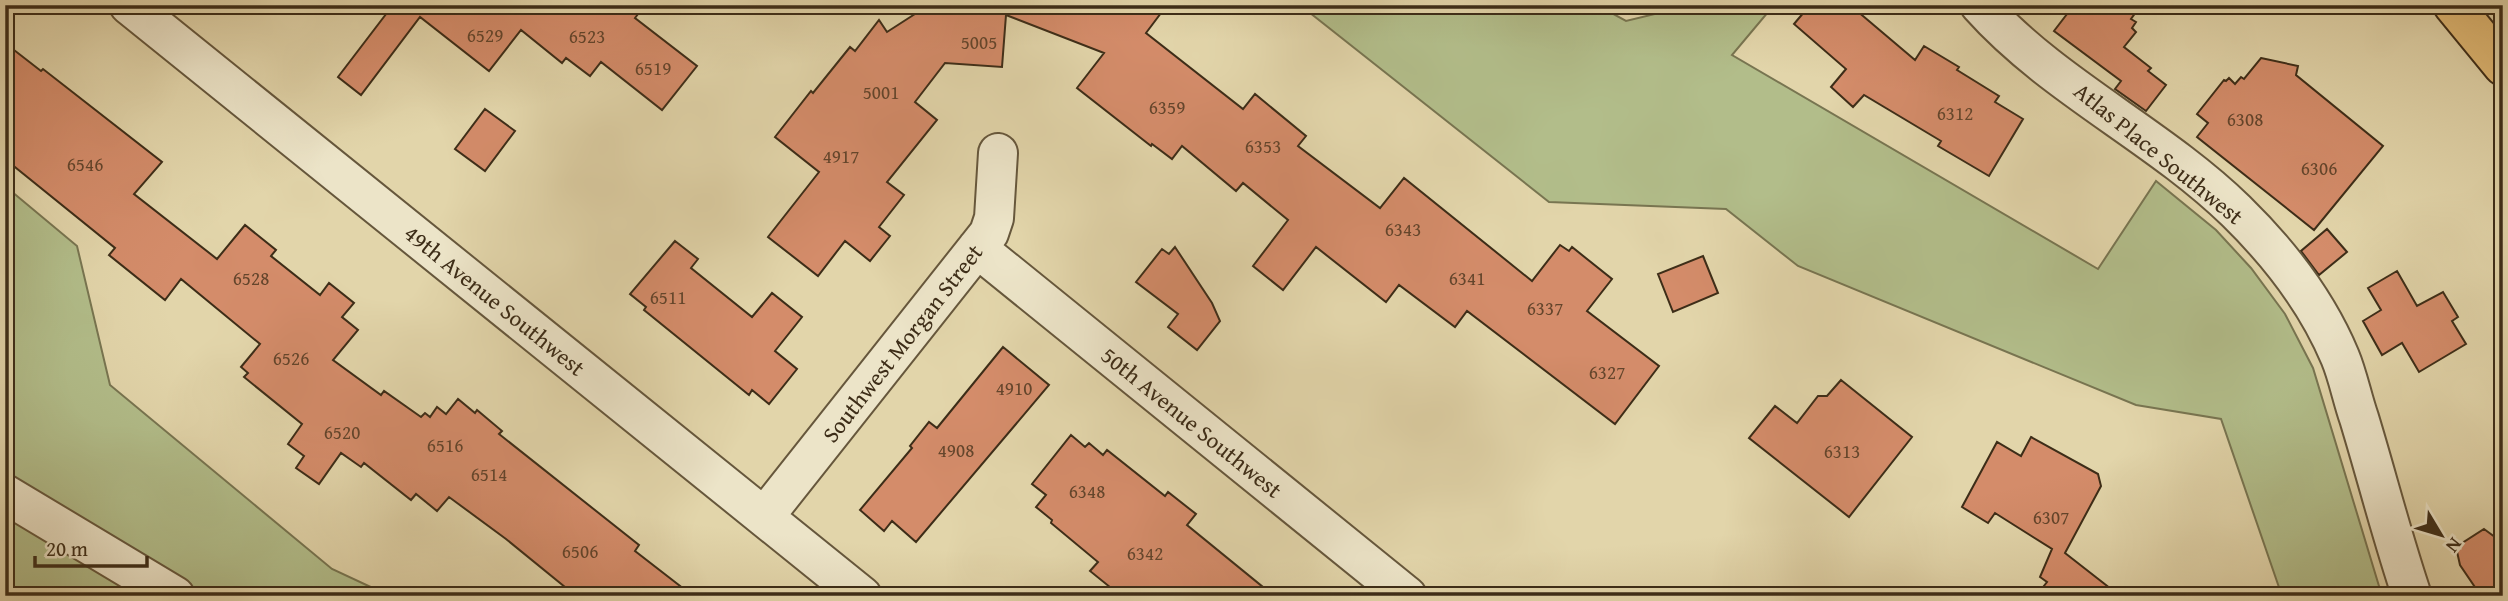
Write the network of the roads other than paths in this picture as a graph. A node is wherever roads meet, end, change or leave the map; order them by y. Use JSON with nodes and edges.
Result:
{"nodes":[{"id":1,"x":129,"y":5,"type":"edge"},
{"id":2,"x":1980,"y":5,"type":"edge"},
{"id":3,"x":2453,"y":5,"type":"edge"},
{"id":4,"x":2503,"y":66,"type":"edge"},
{"id":5,"x":998,"y":153,"type":"dead end"},
{"id":6,"x":977,"y":248,"type":"junction"},
{"id":7,"x":5,"y":494,"type":"edge"},
{"id":8,"x":764,"y":517,"type":"junction"},
{"id":9,"x":175,"y":596,"type":"edge"},
{"id":10,"x":862,"y":596,"type":"edge"},
{"id":11,"x":1407,"y":596,"type":"edge"},
{"id":12,"x":2412,"y":596,"type":"edge"}],
"edges":[{"from":1,"to":8,"type":"street","name":"49th Avenue Southwest"},
{"from":2,"to":12,"type":"street","name":"Atlas Place Southwest"},
{"from":3,"to":4,"type":"main road"},
{"from":5,"to":6,"type":"street","name":"Southwest Morgan Street"},
{"from":6,"to":8,"type":"street","name":"Southwest Morgan Street"},
{"from":6,"to":11,"type":"street","name":"50th Avenue Southwest"},
{"from":7,"to":9,"type":"street"},
{"from":8,"to":10,"type":"street","name":"49th Avenue Southwest"}]}
